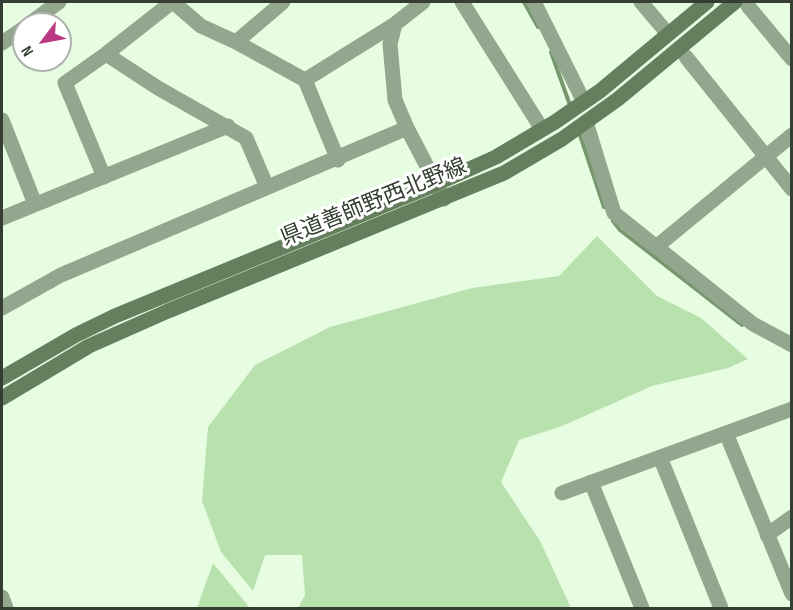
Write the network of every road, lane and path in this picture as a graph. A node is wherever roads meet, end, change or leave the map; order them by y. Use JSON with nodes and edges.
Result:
{"nodes":[{"id":1,"x":59,"y":2,"type":"edge"},
{"id":2,"x":172,"y":2,"type":"edge"},
{"id":3,"x":283,"y":2,"type":"edge"},
{"id":4,"x":423,"y":2,"type":"edge"},
{"id":5,"x":462,"y":2,"type":"edge"},
{"id":6,"x":534,"y":2,"type":"edge"},
{"id":7,"x":641,"y":2,"type":"edge"},
{"id":8,"x":706,"y":2,"type":"edge"},
{"id":9,"x":741,"y":4,"type":"edge"},
{"id":10,"x":45,"y":12,"type":"edge"},
{"id":11,"x":395,"y":24,"type":"junction"},
{"id":12,"x":668,"y":34,"type":"junction"},
{"id":13,"x":236,"y":42,"type":"junction"},
{"id":14,"x":106,"y":54,"type":"junction"},
{"id":15,"x":686,"y":57,"type":"dead end"},
{"id":16,"x":792,"y":59,"type":"edge"},
{"id":17,"x":305,"y":80,"type":"junction"},
{"id":18,"x":576,"y":108,"type":"junction"},
{"id":19,"x":2,"y":120,"type":"edge"},
{"id":20,"x":228,"y":126,"type":"junction"},
{"id":21,"x":540,"y":126,"type":"dead end"},
{"id":22,"x":580,"y":126,"type":"junction"},
{"id":23,"x":407,"y":129,"type":"junction"},
{"id":24,"x":792,"y":135,"type":"edge"},
{"id":25,"x":765,"y":157,"type":"junction"},
{"id":26,"x":338,"y":160,"type":"junction"},
{"id":27,"x":104,"y":177,"type":"junction"},
{"id":28,"x":436,"y":184,"type":"junction"},
{"id":29,"x":267,"y":187,"type":"junction"},
{"id":30,"x":792,"y":189,"type":"edge"},
{"id":31,"x":444,"y":199,"type":"junction"},
{"id":32,"x":35,"y":204,"type":"junction"},
{"id":33,"x":2,"y":218,"type":"edge"},
{"id":34,"x":656,"y":247,"type":"junction"},
{"id":35,"x":4,"y":301,"type":"edge"},
{"id":36,"x":792,"y":345,"type":"edge"},
{"id":37,"x":2,"y":378,"type":"edge"},
{"id":38,"x":2,"y":398,"type":"edge"},
{"id":39,"x":792,"y":409,"type":"edge"},
{"id":40,"x":726,"y":433,"type":"junction"},
{"id":41,"x":660,"y":457,"type":"junction"},
{"id":42,"x":591,"y":482,"type":"junction"},
{"id":43,"x":562,"y":493,"type":"dead end"},
{"id":44,"x":792,"y":517,"type":"edge"},
{"id":45,"x":767,"y":535,"type":"junction"},
{"id":46,"x":792,"y":594,"type":"edge"},
{"id":47,"x":2,"y":597,"type":"edge"},
{"id":48,"x":6,"y":609,"type":"edge"},
{"id":49,"x":642,"y":609,"type":"edge"},
{"id":50,"x":721,"y":609,"type":"edge"}],
"edges":[{"from":1,"to":10,"type":"street"},
{"from":2,"to":13,"type":"street"},
{"from":2,"to":14,"type":"street"},
{"from":3,"to":13,"type":"street"},
{"from":4,"to":11,"type":"street"},
{"from":5,"to":21,"type":"street"},
{"from":6,"to":18,"type":"street"},
{"from":7,"to":12,"type":"street"},
{"from":8,"to":12,"type":"main road","name":"県道善師野西北野線"},
{"from":9,"to":16,"type":"street"},
{"from":9,"to":22,"type":"main road","name":"県道善師野西北野線"},
{"from":11,"to":17,"type":"street"},
{"from":11,"to":23,"type":"street"},
{"from":12,"to":18,"type":"main road","name":"県道善師野西北野線"},
{"from":13,"to":17,"type":"street"},
{"from":14,"to":20,"type":"street"},
{"from":14,"to":27,"type":"street"},
{"from":15,"to":25,"type":"street"},
{"from":17,"to":26,"type":"street"},
{"from":18,"to":28,"type":"main road","name":"県道善師野西北野線"},
{"from":19,"to":32,"type":"street"},
{"from":20,"to":27,"type":"street"},
{"from":20,"to":29,"type":"street"},
{"from":22,"to":31,"type":"main road","name":"県道善師野西北野線"},
{"from":22,"to":34,"type":"street"},
{"from":23,"to":26,"type":"street"},
{"from":23,"to":28,"type":"street"},
{"from":24,"to":25,"type":"street"},
{"from":25,"to":30,"type":"street"},
{"from":25,"to":34,"type":"street"},
{"from":26,"to":29,"type":"street"},
{"from":27,"to":32,"type":"street"},
{"from":28,"to":31,"type":"street"},
{"from":28,"to":37,"type":"main road","name":"県道善師野西北野線"},
{"from":29,"to":35,"type":"street"},
{"from":31,"to":38,"type":"main road","name":"県道善師野西北野線"},
{"from":32,"to":33,"type":"street"},
{"from":34,"to":36,"type":"street"},
{"from":39,"to":40,"type":"street"},
{"from":40,"to":41,"type":"street"},
{"from":40,"to":45,"type":"street"},
{"from":41,"to":42,"type":"street"},
{"from":41,"to":50,"type":"street"},
{"from":42,"to":43,"type":"street"},
{"from":42,"to":49,"type":"street"},
{"from":44,"to":45,"type":"street"},
{"from":45,"to":46,"type":"street"},
{"from":47,"to":48,"type":"street"}]}
